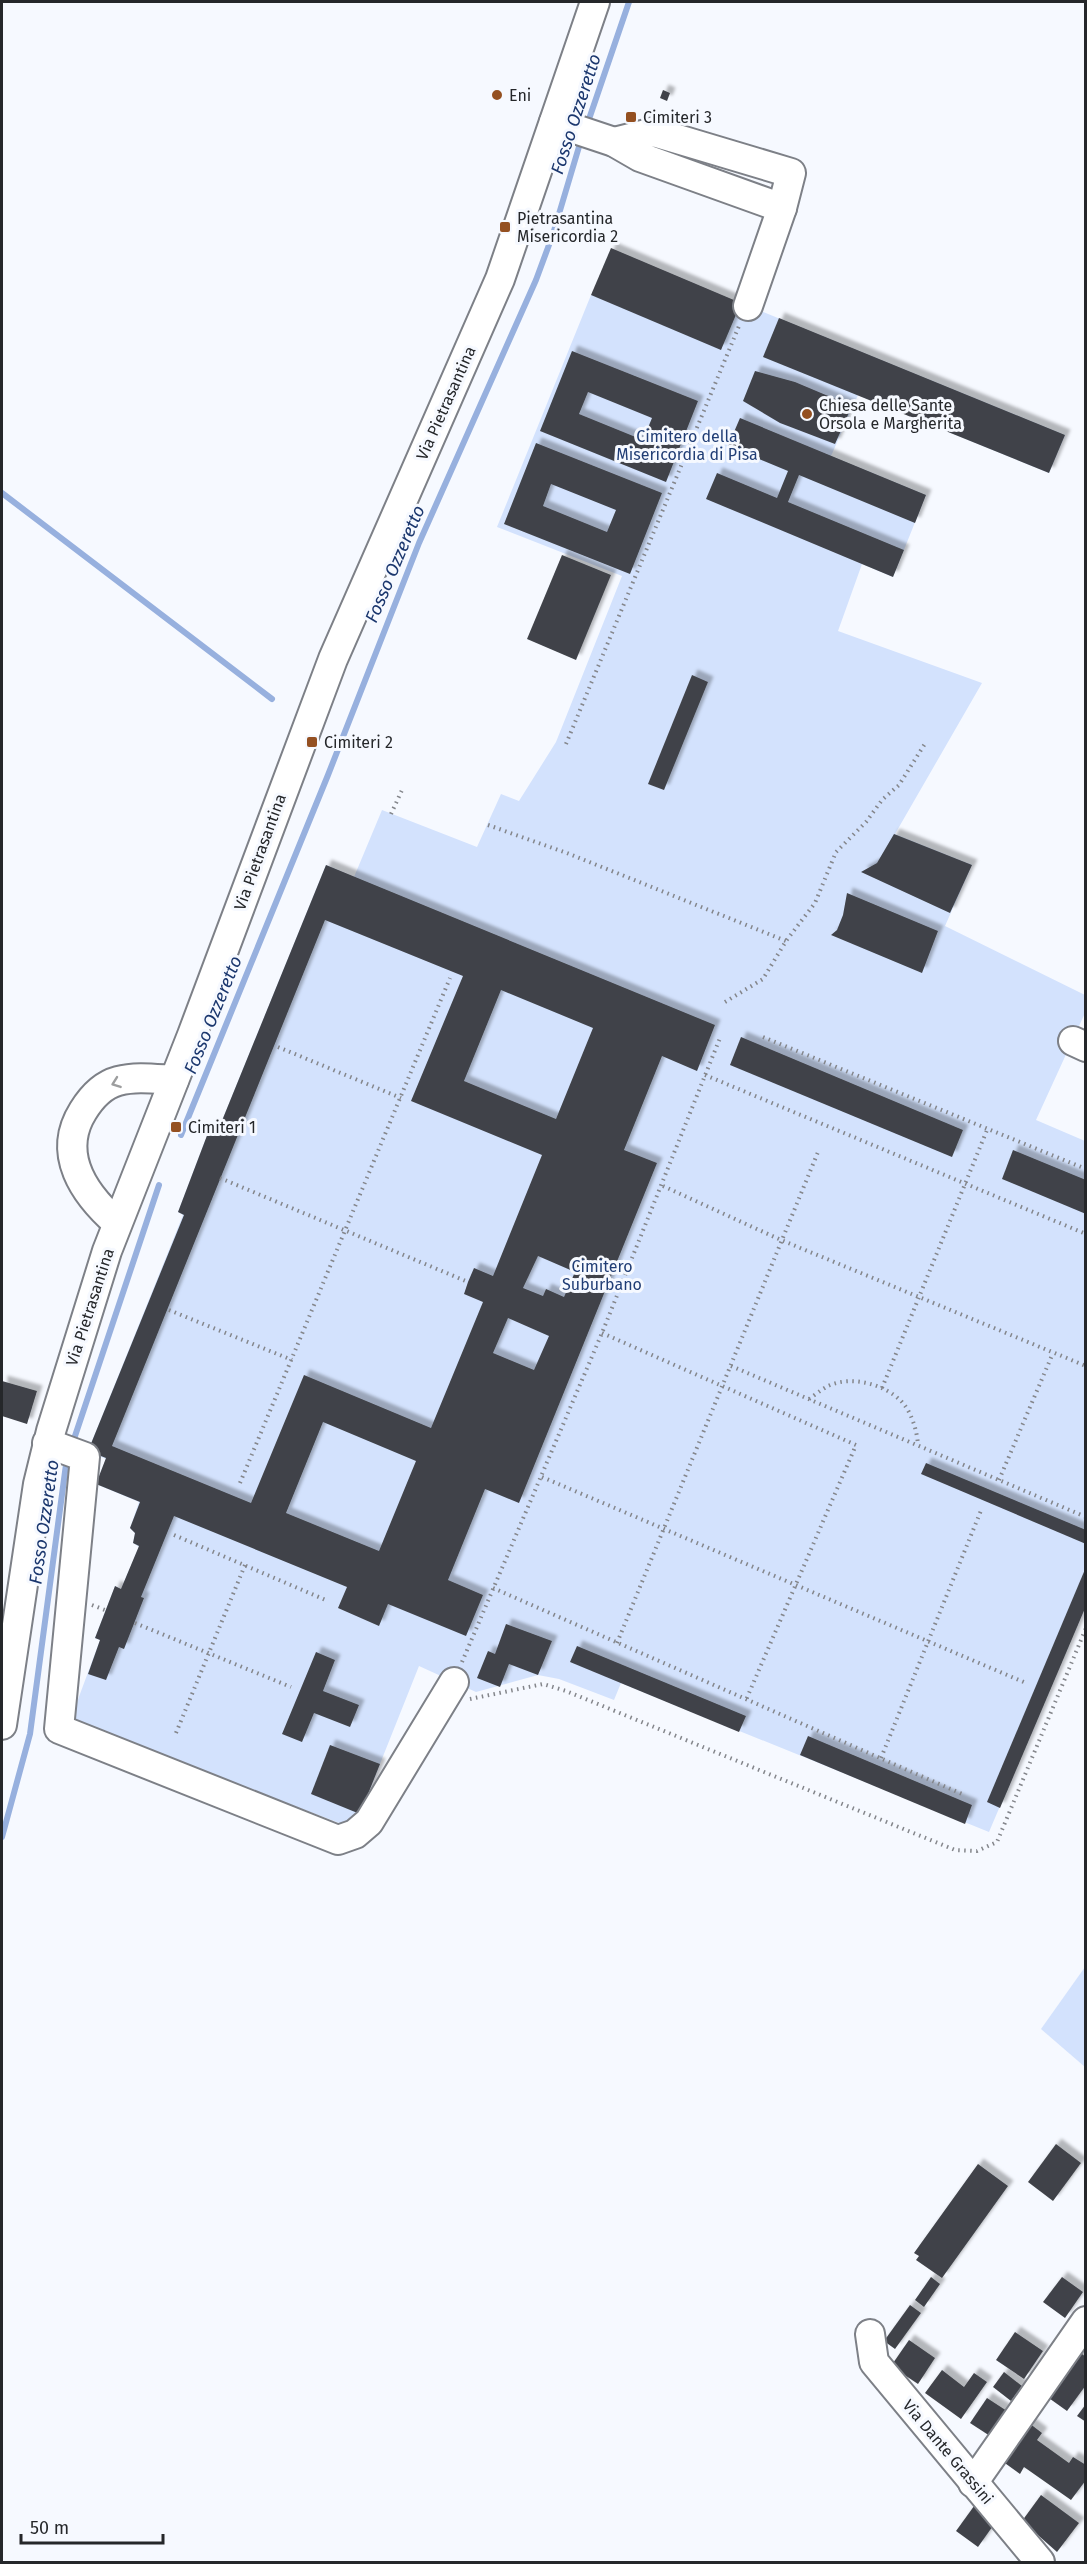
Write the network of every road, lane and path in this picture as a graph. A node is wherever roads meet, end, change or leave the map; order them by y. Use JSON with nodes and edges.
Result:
{"nodes":[{"id":1,"x":594,"y":2,"type":"edge"},
{"id":2,"x":562,"y":125,"type":"junction"},
{"id":3,"x":748,"y":306,"type":"joint"},
{"id":4,"x":926,"y":742,"type":"dead end"},
{"id":5,"x":566,"y":744,"type":"dead end"},
{"id":6,"x":402,"y":790,"type":"dead end"},
{"id":7,"x":391,"y":814,"type":"dead end"},
{"id":8,"x":488,"y":825,"type":"dead end"},
{"id":9,"x":786,"y":940,"type":"junction"},
{"id":10,"x":450,"y":978,"type":"dead end"},
{"id":11,"x":725,"y":1002,"type":"dead end"},
{"id":12,"x":763,"y":1037,"type":"dead end"},
{"id":13,"x":720,"y":1038,"type":"dead end"},
{"id":14,"x":278,"y":1047,"type":"dead end"},
{"id":15,"x":705,"y":1076,"type":"junction"},
{"id":16,"x":174,"y":1080,"type":"junction"},
{"id":17,"x":401,"y":1098,"type":"junction"},
{"id":18,"x":987,"y":1130,"type":"junction"},
{"id":19,"x":818,"y":1152,"type":"dead end"},
{"id":20,"x":1086,"y":1169,"type":"edge"},
{"id":21,"x":220,"y":1178,"type":"dead end"},
{"id":22,"x":663,"y":1185,"type":"junction"},
{"id":23,"x":966,"y":1185,"type":"junction"},
{"id":24,"x":117,"y":1223,"type":"junction"},
{"id":25,"x":346,"y":1232,"type":"junction"},
{"id":26,"x":1086,"y":1234,"type":"edge"},
{"id":27,"x":781,"y":1240,"type":"junction"},
{"id":28,"x":468,"y":1282,"type":"dead end"},
{"id":29,"x":920,"y":1298,"type":"junction"},
{"id":30,"x":169,"y":1310,"type":"dead end"},
{"id":31,"x":602,"y":1333,"type":"junction"},
{"id":32,"x":1053,"y":1353,"type":"junction"},
{"id":33,"x":292,"y":1360,"type":"junction"},
{"id":34,"x":731,"y":1365,"type":"junction"},
{"id":35,"x":1086,"y":1366,"type":"edge"},
{"id":36,"x":723,"y":1385,"type":"junction"},
{"id":37,"x":882,"y":1388,"type":"junction"},
{"id":38,"x":809,"y":1399,"type":"junction"},
{"id":39,"x":918,"y":1446,"type":"junction"},
{"id":40,"x":64,"y":1449,"type":"junction"},
{"id":41,"x":542,"y":1477,"type":"junction"},
{"id":42,"x":999,"y":1480,"type":"junction"},
{"id":43,"x":240,"y":1483,"type":"dead end"},
{"id":44,"x":982,"y":1508,"type":"dead end"},
{"id":45,"x":1086,"y":1517,"type":"edge"},
{"id":46,"x":664,"y":1529,"type":"junction"},
{"id":47,"x":174,"y":1535,"type":"dead end"},
{"id":48,"x":244,"y":1565,"type":"junction"},
{"id":49,"x":797,"y":1585,"type":"junction"},
{"id":50,"x":494,"y":1588,"type":"junction"},
{"id":51,"x":328,"y":1601,"type":"dead end"},
{"id":52,"x":135,"y":1623,"type":"dead end"},
{"id":53,"x":1086,"y":1628,"type":"edge"},
{"id":54,"x":928,"y":1641,"type":"junction"},
{"id":55,"x":617,"y":1643,"type":"junction"},
{"id":56,"x":209,"y":1653,"type":"junction"},
{"id":57,"x":1026,"y":1683,"type":"dead end"},
{"id":58,"x":291,"y":1687,"type":"dead end"},
{"id":59,"x":449,"y":1692,"type":"junction"},
{"id":60,"x":746,"y":1700,"type":"junction"},
{"id":61,"x":3,"y":1714,"type":"edge"},
{"id":62,"x":176,"y":1733,"type":"dead end"},
{"id":63,"x":881,"y":1758,"type":"junction"},
{"id":64,"x":962,"y":1794,"type":"dead end"},
{"id":65,"x":1086,"y":2321,"type":"edge"},
{"id":66,"x":870,"y":2334,"type":"dead end"},
{"id":67,"x":973,"y":2482,"type":"junction"},
{"id":68,"x":1040,"y":2562,"type":"edge"}],
"edges":[{"from":1,"to":2,"type":"street","name":"Via Pietrasantina"},
{"from":2,"to":3,"type":"street"},
{"from":2,"to":16,"type":"street","name":"Via Pietrasantina"},
{"from":3,"to":5,"type":"path"},
{"from":4,"to":9,"type":"path"},
{"from":6,"to":7,"type":"path"},
{"from":8,"to":9,"type":"path"},
{"from":9,"to":11,"type":"path"},
{"from":10,"to":17,"type":"path"},
{"from":12,"to":18,"type":"path"},
{"from":13,"to":15,"type":"path"},
{"from":14,"to":17,"type":"path"},
{"from":15,"to":22,"type":"path"},
{"from":15,"to":23,"type":"path"},
{"from":16,"to":24,"type":"street","name":"Via Pietrasantina"},
{"from":16,"to":24,"type":"street","one_way":true},
{"from":17,"to":25,"type":"path"},
{"from":18,"to":20,"type":"path"},
{"from":18,"to":23,"type":"path"},
{"from":19,"to":27,"type":"path"},
{"from":21,"to":25,"type":"path"},
{"from":22,"to":27,"type":"path"},
{"from":22,"to":31,"type":"path"},
{"from":23,"to":26,"type":"path"},
{"from":23,"to":29,"type":"path"},
{"from":24,"to":40,"type":"street","name":"Via Pietrasantina"},
{"from":25,"to":28,"type":"path"},
{"from":25,"to":33,"type":"path"},
{"from":27,"to":29,"type":"path"},
{"from":27,"to":34,"type":"path"},
{"from":29,"to":32,"type":"path"},
{"from":29,"to":37,"type":"path"},
{"from":30,"to":33,"type":"path"},
{"from":31,"to":36,"type":"path"},
{"from":31,"to":41,"type":"path"},
{"from":32,"to":35,"type":"path"},
{"from":32,"to":42,"type":"path"},
{"from":33,"to":43,"type":"path"},
{"from":34,"to":36,"type":"path"},
{"from":34,"to":38,"type":"path"},
{"from":36,"to":46,"type":"path"},
{"from":36,"to":49,"type":"path"},
{"from":37,"to":38,"type":"path"},
{"from":37,"to":39,"type":"path"},
{"from":38,"to":39,"type":"path"},
{"from":39,"to":42,"type":"path"},
{"from":40,"to":59,"type":"street"},
{"from":40,"to":61,"type":"street","name":"Via Pietrasantina"},
{"from":41,"to":46,"type":"path"},
{"from":41,"to":50,"type":"path"},
{"from":42,"to":45,"type":"path"},
{"from":44,"to":54,"type":"path"},
{"from":46,"to":49,"type":"path"},
{"from":46,"to":55,"type":"path"},
{"from":47,"to":48,"type":"path"},
{"from":48,"to":51,"type":"path"},
{"from":48,"to":56,"type":"path"},
{"from":49,"to":54,"type":"path"},
{"from":49,"to":60,"type":"path"},
{"from":50,"to":55,"type":"path"},
{"from":50,"to":59,"type":"path"},
{"from":52,"to":56,"type":"path"},
{"from":53,"to":59,"type":"path"},
{"from":54,"to":57,"type":"path"},
{"from":54,"to":63,"type":"path"},
{"from":55,"to":60,"type":"path"},
{"from":56,"to":58,"type":"path"},
{"from":56,"to":62,"type":"path"},
{"from":60,"to":63,"type":"path"},
{"from":63,"to":64,"type":"path"},
{"from":65,"to":67,"type":"street"},
{"from":66,"to":67,"type":"street","name":"Via Dante Grassini"},
{"from":67,"to":68,"type":"street","name":"Via Dante Grassini"}]}
